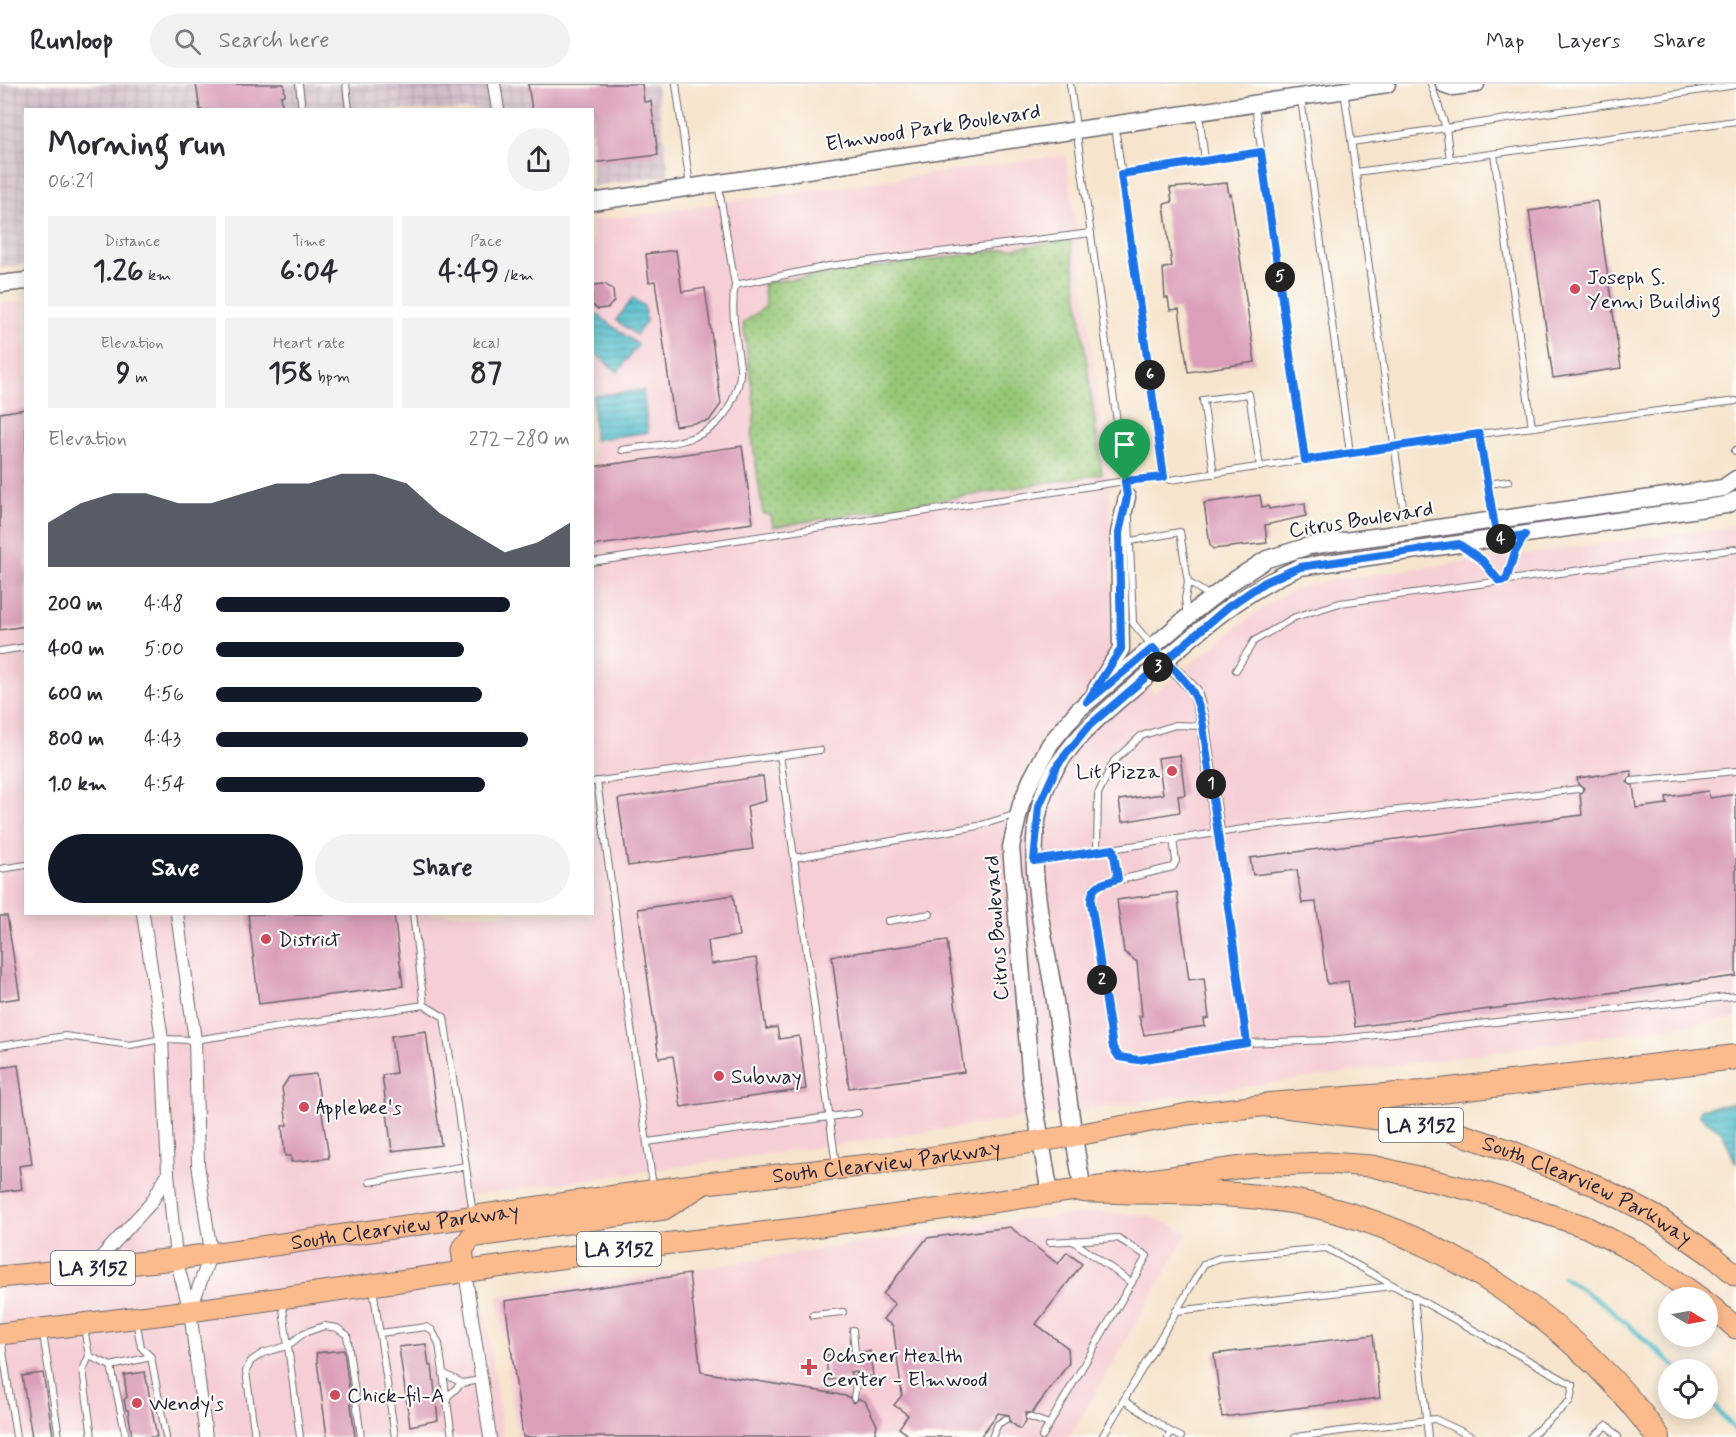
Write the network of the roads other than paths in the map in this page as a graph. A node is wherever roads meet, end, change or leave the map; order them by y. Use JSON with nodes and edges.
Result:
{"nodes":[{"id":1,"x":298,"y":84,"type":"edge"},
{"id":2,"x":346,"y":84,"type":"edge"},
{"id":3,"x":494,"y":84,"type":"edge"},
{"id":4,"x":676,"y":84,"type":"edge"},
{"id":5,"x":1070,"y":84,"type":"edge"},
{"id":6,"x":1387,"y":84,"type":"edge"},
{"id":7,"x":1431,"y":84,"type":"edge"},
{"id":8,"x":1444,"y":84,"type":"edge"},
{"id":9,"x":1476,"y":84,"type":"edge"},
{"id":10,"x":1736,"y":85,"type":"edge"},
{"id":11,"x":1364,"y":86,"type":"edge"},
{"id":12,"x":1344,"y":90,"type":"junction"},
{"id":13,"x":1308,"y":91,"type":"edge"},
{"id":14,"x":1254,"y":102,"type":"junction"},
{"id":15,"x":302,"y":108,"type":"edge"},
{"id":16,"x":349,"y":108,"type":"edge"},
{"id":17,"x":498,"y":108,"type":"edge"},
{"id":18,"x":1198,"y":111,"type":"junction"},
{"id":19,"x":1736,"y":122,"type":"edge"},
{"id":20,"x":1115,"y":123,"type":"junction"},
{"id":21,"x":1076,"y":128,"type":"junction"},
{"id":22,"x":1446,"y":128,"type":"junction"},
{"id":23,"x":1352,"y":142,"type":"junction"},
{"id":24,"x":1261,"y":152,"type":"junction"},
{"id":25,"x":1494,"y":154,"type":"junction"},
{"id":26,"x":1205,"y":160,"type":"junction"},
{"id":27,"x":1450,"y":160,"type":"junction"},
{"id":28,"x":1356,"y":172,"type":"junction"},
{"id":29,"x":1121,"y":174,"type":"junction"},
{"id":30,"x":718,"y":183,"type":"junction"},
{"id":31,"x":690,"y":187,"type":"junction"},
{"id":32,"x":594,"y":202,"type":"edge"},
{"id":33,"x":1090,"y":233,"type":"junction"},
{"id":34,"x":24,"y":281,"type":"edge"},
{"id":35,"x":0,"y":284,"type":"edge"},
{"id":36,"x":735,"y":285,"type":"junction"},
{"id":37,"x":1736,"y":401,"type":"edge"},
{"id":38,"x":1532,"y":427,"type":"junction"},
{"id":39,"x":1479,"y":434,"type":"junction"},
{"id":40,"x":1396,"y":446,"type":"junction"},
{"id":41,"x":622,"y":450,"type":"dead end"},
{"id":42,"x":1350,"y":453,"type":"junction"},
{"id":43,"x":1305,"y":460,"type":"junction"},
{"id":44,"x":1260,"y":467,"type":"junction"},
{"id":45,"x":1214,"y":474,"type":"junction"},
{"id":46,"x":1164,"y":477,"type":"junction"},
{"id":47,"x":1736,"y":479,"type":"edge"},
{"id":48,"x":1509,"y":481,"type":"dead end"},
{"id":49,"x":1488,"y":484,"type":"junction"},
{"id":50,"x":1126,"y":489,"type":"junction"},
{"id":51,"x":1736,"y":500,"type":"edge"},
{"id":52,"x":1404,"y":514,"type":"dead end"},
{"id":53,"x":1494,"y":521,"type":"junction"},
{"id":54,"x":1525,"y":535,"type":"junction"},
{"id":55,"x":1497,"y":539,"type":"junction"},
{"id":56,"x":1131,"y":541,"type":"junction"},
{"id":57,"x":1459,"y":544,"type":"junction"},
{"id":58,"x":1736,"y":549,"type":"edge"},
{"id":59,"x":594,"y":562,"type":"edge"},
{"id":60,"x":1502,"y":581,"type":"junction"},
{"id":61,"x":1188,"y":582,"type":"junction"},
{"id":62,"x":1212,"y":597,"type":"junction"},
{"id":63,"x":1222,"y":612,"type":"junction"},
{"id":64,"x":1187,"y":618,"type":"junction"},
{"id":65,"x":1200,"y":631,"type":"junction"},
{"id":66,"x":24,"y":647,"type":"edge"},
{"id":67,"x":0,"y":651,"type":"edge"},
{"id":68,"x":1159,"y":654,"type":"junction"},
{"id":69,"x":1236,"y":670,"type":"dead end"},
{"id":70,"x":1087,"y":702,"type":"junction"},
{"id":71,"x":1203,"y":726,"type":"junction"},
{"id":72,"x":820,"y":750,"type":"dead end"},
{"id":73,"x":780,"y":755,"type":"junction"},
{"id":74,"x":1736,"y":771,"type":"edge"},
{"id":75,"x":595,"y":781,"type":"edge"},
{"id":76,"x":1632,"y":781,"type":"dead end"},
{"id":77,"x":1579,"y":789,"type":"dead end"},
{"id":78,"x":1019,"y":813,"type":"junction"},
{"id":79,"x":1218,"y":832,"type":"junction"},
{"id":80,"x":1173,"y":839,"type":"junction"},
{"id":81,"x":1113,"y":849,"type":"junction"},
{"id":82,"x":1097,"y":851,"type":"junction"},
{"id":83,"x":794,"y":858,"type":"junction"},
{"id":84,"x":1034,"y":861,"type":"junction"},
{"id":85,"x":24,"y":865,"type":"edge"},
{"id":86,"x":0,"y":869,"type":"edge"},
{"id":87,"x":1118,"y":879,"type":"junction"},
{"id":88,"x":930,"y":914,"type":"dead end"},
{"id":89,"x":143,"y":915,"type":"edge"},
{"id":90,"x":177,"y":915,"type":"edge"},
{"id":91,"x":413,"y":915,"type":"edge"},
{"id":92,"x":888,"y":921,"type":"dead end"},
{"id":93,"x":1736,"y":996,"type":"edge"},
{"id":94,"x":424,"y":1005,"type":"junction"},
{"id":95,"x":162,"y":1039,"type":"junction"},
{"id":96,"x":195,"y":1040,"type":"junction"},
{"id":97,"x":1247,"y":1043,"type":"junction"},
{"id":98,"x":0,"y":1046,"type":"edge"},
{"id":99,"x":1736,"y":1057,"type":"edge"},
{"id":100,"x":1269,"y":1105,"type":"junction"},
{"id":101,"x":858,"y":1113,"type":"dead end"},
{"id":102,"x":830,"y":1117,"type":"junction"},
{"id":103,"x":1072,"y":1136,"type":"junction"},
{"id":104,"x":1041,"y":1141,"type":"junction"},
{"id":105,"x":647,"y":1142,"type":"junction"},
{"id":106,"x":466,"y":1166,"type":"junction"},
{"id":107,"x":836,"y":1168,"type":"junction"},
{"id":108,"x":168,"y":1173,"type":"junction"},
{"id":109,"x":370,"y":1182,"type":"dead end"},
{"id":110,"x":706,"y":1183,"type":"junction"},
{"id":111,"x":654,"y":1190,"type":"junction"},
{"id":112,"x":1083,"y":1190,"type":"junction"},
{"id":113,"x":1050,"y":1194,"type":"junction"},
{"id":114,"x":473,"y":1215,"type":"junction"},
{"id":115,"x":1072,"y":1240,"type":"junction"},
{"id":116,"x":1050,"y":1242,"type":"dead end"},
{"id":117,"x":211,"y":1252,"type":"junction"},
{"id":118,"x":176,"y":1259,"type":"junction"},
{"id":119,"x":90,"y":1268,"type":"junction"},
{"id":120,"x":465,"y":1271,"type":"junction"},
{"id":121,"x":1736,"y":1275,"type":"edge"},
{"id":122,"x":0,"y":1277,"type":"edge"},
{"id":123,"x":1132,"y":1283,"type":"junction"},
{"id":124,"x":372,"y":1284,"type":"junction"},
{"id":125,"x":1395,"y":1286,"type":"junction"},
{"id":126,"x":1684,"y":1287,"type":"edge"},
{"id":127,"x":1414,"y":1297,"type":"junction"},
{"id":128,"x":281,"y":1299,"type":"junction"},
{"id":129,"x":190,"y":1311,"type":"junction"},
{"id":130,"x":1176,"y":1311,"type":"junction"},
{"id":131,"x":843,"y":1312,"type":"dead end"},
{"id":132,"x":1718,"y":1312,"type":"edge"},
{"id":133,"x":813,"y":1315,"type":"dead end"},
{"id":134,"x":136,"y":1318,"type":"junction"},
{"id":135,"x":83,"y":1324,"type":"junction"},
{"id":136,"x":1736,"y":1328,"type":"edge"},
{"id":137,"x":42,"y":1329,"type":"junction"},
{"id":138,"x":853,"y":1330,"type":"dead end"},
{"id":139,"x":380,"y":1333,"type":"junction"},
{"id":140,"x":0,"y":1334,"type":"edge"},
{"id":141,"x":287,"y":1346,"type":"junction"},
{"id":142,"x":855,"y":1352,"type":"dead end"},
{"id":143,"x":89,"y":1356,"type":"junction"},
{"id":144,"x":151,"y":1358,"type":"junction"},
{"id":145,"x":111,"y":1365,"type":"junction"},
{"id":146,"x":443,"y":1373,"type":"junction"},
{"id":147,"x":857,"y":1377,"type":"dead end"},
{"id":148,"x":481,"y":1380,"type":"junction"},
{"id":149,"x":462,"y":1383,"type":"junction"},
{"id":150,"x":447,"y":1397,"type":"junction"},
{"id":151,"x":854,"y":1398,"type":"dead end"},
{"id":152,"x":1124,"y":1400,"type":"junction"},
{"id":153,"x":1029,"y":1417,"type":"dead end"},
{"id":154,"x":1006,"y":1419,"type":"dead end"},
{"id":155,"x":1427,"y":1420,"type":"junction"},
{"id":156,"x":1049,"y":1424,"type":"junction"},
{"id":157,"x":1169,"y":1434,"type":"edge"},
{"id":158,"x":16,"y":1437,"type":"edge"},
{"id":159,"x":59,"y":1437,"type":"edge"},
{"id":160,"x":92,"y":1437,"type":"edge"},
{"id":161,"x":126,"y":1437,"type":"edge"},
{"id":162,"x":166,"y":1437,"type":"edge"},
{"id":163,"x":206,"y":1437,"type":"edge"},
{"id":164,"x":255,"y":1437,"type":"edge"},
{"id":165,"x":300,"y":1437,"type":"edge"},
{"id":166,"x":361,"y":1437,"type":"edge"},
{"id":167,"x":395,"y":1437,"type":"edge"},
{"id":168,"x":452,"y":1437,"type":"edge"},
{"id":169,"x":490,"y":1437,"type":"edge"},
{"id":170,"x":992,"y":1437,"type":"edge"},
{"id":171,"x":1042,"y":1437,"type":"edge"},
{"id":172,"x":1102,"y":1437,"type":"edge"},
{"id":173,"x":1181,"y":1437,"type":"edge"},
{"id":174,"x":1295,"y":1437,"type":"edge"},
{"id":175,"x":1428,"y":1437,"type":"edge"},
{"id":176,"x":1473,"y":1437,"type":"edge"},
{"id":177,"x":1530,"y":1437,"type":"edge"},
{"id":178,"x":1594,"y":1437,"type":"edge"},
{"id":179,"x":1618,"y":1437,"type":"edge"},
{"id":180,"x":1658,"y":1437,"type":"edge"}],
"edges":[{"from":1,"to":15,"type":"lane"},
{"from":2,"to":16,"type":"lane"},
{"from":3,"to":17,"type":"street"},
{"from":4,"to":31,"type":"lane"},
{"from":5,"to":21,"type":"lane"},
{"from":6,"to":11,"type":"street","name":"Elmwood Park Boulevard"},
{"from":7,"to":22,"type":"lane"},
{"from":8,"to":9,"type":"street"},
{"from":10,"to":22,"type":"lane"},
{"from":11,"to":12,"type":"street","name":"Elmwood Park Boulevard"},
{"from":12,"to":13,"type":"street","name":"Elmwood Park Boulevard"},
{"from":12,"to":23,"type":"lane"},
{"from":13,"to":14,"type":"street","name":"Elmwood Park Boulevard"},
{"from":13,"to":42,"type":"lane"},
{"from":14,"to":18,"type":"street","name":"Elmwood Park Boulevard"},
{"from":14,"to":24,"type":"lane"},
{"from":18,"to":20,"type":"street","name":"Elmwood Park Boulevard"},
{"from":18,"to":26,"type":"lane"},
{"from":19,"to":25,"type":"lane"},
{"from":20,"to":21,"type":"street","name":"Elmwood Park Boulevard"},
{"from":20,"to":29,"type":"lane"},
{"from":21,"to":30,"type":"street","name":"Elmwood Park Boulevard"},
{"from":21,"to":33,"type":"lane"},
{"from":22,"to":23,"type":"lane"},
{"from":22,"to":27,"type":"lane"},
{"from":23,"to":28,"type":"lane"},
{"from":24,"to":26,"type":"lane"},
{"from":24,"to":43,"type":"lane"},
{"from":25,"to":27,"type":"lane"},
{"from":25,"to":38,"type":"lane"},
{"from":26,"to":29,"type":"lane"},
{"from":27,"to":28,"type":"lane"},
{"from":28,"to":40,"type":"lane"},
{"from":29,"to":46,"type":"lane"},
{"from":30,"to":31,"type":"street","name":"Elmwood Park Boulevard"},
{"from":30,"to":36,"type":"lane"},
{"from":31,"to":32,"type":"street","name":"Elmwood Park Boulevard"},
{"from":33,"to":36,"type":"lane"},
{"from":33,"to":50,"type":"lane"},
{"from":34,"to":35,"type":"street"},
{"from":36,"to":41,"type":"lane"},
{"from":37,"to":38,"type":"lane"},
{"from":38,"to":39,"type":"lane"},
{"from":39,"to":40,"type":"lane"},
{"from":39,"to":49,"type":"lane"},
{"from":40,"to":42,"type":"lane"},
{"from":40,"to":52,"type":"lane"},
{"from":42,"to":43,"type":"lane"},
{"from":43,"to":44,"type":"lane"},
{"from":44,"to":45,"type":"lane"},
{"from":44,"to":45,"type":"lane"},
{"from":45,"to":46,"type":"lane"},
{"from":46,"to":50,"type":"lane"},
{"from":47,"to":53,"type":"street","name":"Citrus Boulevard"},
{"from":48,"to":49,"type":"lane"},
{"from":49,"to":53,"type":"lane"},
{"from":50,"to":56,"type":"lane"},
{"from":50,"to":59,"type":"lane"},
{"from":50,"to":70,"type":"street"},
{"from":51,"to":54,"type":"street","name":"Citrus Boulevard"},
{"from":53,"to":55,"type":"lane"},
{"from":53,"to":62,"type":"street","name":"Citrus Boulevard"},
{"from":54,"to":55,"type":"street","name":"Citrus Boulevard"},
{"from":54,"to":60,"type":"lane"},
{"from":55,"to":57,"type":"street","name":"Citrus Boulevard"},
{"from":56,"to":61,"type":"lane"},
{"from":56,"to":68,"type":"lane"},
{"from":57,"to":60,"type":"lane"},
{"from":57,"to":63,"type":"street","name":"Citrus Boulevard"},
{"from":58,"to":60,"type":"lane"},
{"from":60,"to":69,"type":"lane"},
{"from":61,"to":62,"type":"lane"},
{"from":61,"to":64,"type":"lane"},
{"from":62,"to":63,"type":"lane"},
{"from":62,"to":64,"type":"street","name":"Citrus Boulevard"},
{"from":63,"to":65,"type":"street","name":"Citrus Boulevard"},
{"from":64,"to":65,"type":"lane"},
{"from":64,"to":68,"type":"street","name":"Citrus Boulevard"},
{"from":65,"to":68,"type":"street","name":"Citrus Boulevard"},
{"from":66,"to":67,"type":"lane"},
{"from":68,"to":70,"type":"street","name":"Citrus Boulevard"},
{"from":68,"to":71,"type":"street"},
{"from":68,"to":84,"type":"street","name":"Citrus Boulevard"},
{"from":70,"to":78,"type":"street","name":"Citrus Boulevard"},
{"from":71,"to":79,"type":"street"},
{"from":71,"to":82,"type":"lane"},
{"from":72,"to":73,"type":"lane"},
{"from":73,"to":75,"type":"lane"},
{"from":73,"to":83,"type":"lane"},
{"from":74,"to":76,"type":"lane"},
{"from":75,"to":105,"type":"lane"},
{"from":77,"to":79,"type":"lane"},
{"from":78,"to":83,"type":"lane"},
{"from":78,"to":104,"type":"street","name":"Citrus Boulevard"},
{"from":79,"to":80,"type":"lane"},
{"from":79,"to":97,"type":"lane"},
{"from":80,"to":81,"type":"lane"},
{"from":80,"to":87,"type":"lane"},
{"from":81,"to":82,"type":"lane"},
{"from":81,"to":87,"type":"lane"},
{"from":82,"to":84,"type":"lane"},
{"from":83,"to":102,"type":"lane"},
{"from":84,"to":103,"type":"street","name":"Citrus Boulevard"},
{"from":85,"to":86,"type":"lane"},
{"from":87,"to":97,"type":"lane"},
{"from":88,"to":92,"type":"lane"},
{"from":89,"to":95,"type":"street"},
{"from":90,"to":96,"type":"street"},
{"from":91,"to":94,"type":"lane"},
{"from":93,"to":97,"type":"lane"},
{"from":94,"to":96,"type":"lane"},
{"from":94,"to":106,"type":"lane"},
{"from":95,"to":96,"type":"lane"},
{"from":95,"to":98,"type":"lane"},
{"from":95,"to":108,"type":"street"},
{"from":96,"to":117,"type":"street"},
{"from":99,"to":100,"type":"highway"},
{"from":100,"to":103,"type":"highway","name":"South Clearview Parkway","number":"LA 3152"},
{"from":100,"to":121,"type":"highway","name":"South Clearview Parkway","number":"LA 3152"},
{"from":101,"to":102,"type":"lane"},
{"from":102,"to":105,"type":"lane"},
{"from":102,"to":107,"type":"lane"},
{"from":103,"to":104,"type":"highway","name":"South Clearview Parkway","number":"LA 3152"},
{"from":103,"to":112,"type":"street","name":"Citrus Boulevard"},
{"from":104,"to":107,"type":"highway","name":"South Clearview Parkway","number":"LA 3152"},
{"from":104,"to":113,"type":"street","name":"Citrus Boulevard"},
{"from":105,"to":111,"type":"lane"},
{"from":106,"to":109,"type":"lane"},
{"from":106,"to":114,"type":"lane"},
{"from":107,"to":110,"type":"highway","name":"South Clearview Parkway","number":"LA 3152"},
{"from":108,"to":118,"type":"street"},
{"from":108,"to":119,"type":"street"},
{"from":110,"to":111,"type":"highway","name":"South Clearview Parkway","number":"LA 3152"},
{"from":110,"to":120,"type":"highway"},
{"from":111,"to":114,"type":"highway","name":"South Clearview Parkway","number":"LA 3152"},
{"from":112,"to":113,"type":"highway","name":"South Clearview Parkway","number":"LA 3152"},
{"from":112,"to":126,"type":"highway","name":"South Clearview Parkway","number":"LA 3152"},
{"from":112,"to":180,"type":"highway"},
{"from":113,"to":120,"type":"highway","name":"South Clearview Parkway","number":"LA 3152"},
{"from":114,"to":117,"type":"highway","name":"South Clearview Parkway","number":"LA 3152"},
{"from":115,"to":116,"type":"lane"},
{"from":115,"to":123,"type":"lane"},
{"from":115,"to":123,"type":"lane"},
{"from":117,"to":118,"type":"highway","name":"South Clearview Parkway","number":"LA 3152"},
{"from":117,"to":129,"type":"street"},
{"from":118,"to":119,"type":"highway","name":"South Clearview Parkway","number":"LA 3152"},
{"from":118,"to":129,"type":"street"},
{"from":119,"to":122,"type":"highway","name":"South Clearview Parkway","number":"LA 3152"},
{"from":120,"to":124,"type":"highway","name":"South Clearview Parkway","number":"LA 3152"},
{"from":120,"to":148,"type":"street"},
{"from":123,"to":156,"type":"lane"},
{"from":124,"to":128,"type":"highway","name":"South Clearview Parkway","number":"LA 3152"},
{"from":124,"to":139,"type":"lane"},
{"from":125,"to":127,"type":"lane"},
{"from":125,"to":130,"type":"lane"},
{"from":125,"to":130,"type":"lane"},
{"from":127,"to":155,"type":"lane"},
{"from":127,"to":177,"type":"lane"},
{"from":128,"to":129,"type":"highway","name":"South Clearview Parkway","number":"LA 3152"},
{"from":128,"to":141,"type":"lane"},
{"from":129,"to":134,"type":"highway","name":"South Clearview Parkway","number":"LA 3152"},
{"from":129,"to":163,"type":"street"},
{"from":130,"to":152,"type":"lane"},
{"from":131,"to":133,"type":"lane"},
{"from":132,"to":136,"type":"highway"},
{"from":134,"to":135,"type":"highway","name":"South Clearview Parkway","number":"LA 3152"},
{"from":134,"to":144,"type":"lane"},
{"from":135,"to":137,"type":"highway","name":"South Clearview Parkway","number":"LA 3152"},
{"from":135,"to":143,"type":"lane"},
{"from":137,"to":140,"type":"highway","name":"South Clearview Parkway","number":"LA 3152"},
{"from":137,"to":159,"type":"lane"},
{"from":138,"to":142,"type":"lane"},
{"from":139,"to":146,"type":"lane"},
{"from":139,"to":167,"type":"lane"},
{"from":140,"to":158,"type":"lane"},
{"from":141,"to":164,"type":"lane"},
{"from":141,"to":165,"type":"lane"},
{"from":141,"to":166,"type":"lane"},
{"from":143,"to":145,"type":"lane"},
{"from":143,"to":160,"type":"lane"},
{"from":144,"to":145,"type":"lane"},
{"from":144,"to":162,"type":"lane"},
{"from":145,"to":161,"type":"lane"},
{"from":146,"to":149,"type":"lane"},
{"from":146,"to":150,"type":"lane"},
{"from":147,"to":151,"type":"lane"},
{"from":148,"to":149,"type":"lane"},
{"from":148,"to":169,"type":"street"},
{"from":149,"to":150,"type":"lane"},
{"from":150,"to":168,"type":"lane"},
{"from":152,"to":157,"type":"lane"},
{"from":152,"to":172,"type":"lane"},
{"from":153,"to":156,"type":"lane"},
{"from":154,"to":170,"type":"lane"},
{"from":155,"to":174,"type":"lane"},
{"from":155,"to":175,"type":"lane"},
{"from":155,"to":176,"type":"lane"},
{"from":156,"to":171,"type":"lane"},
{"from":157,"to":173,"type":"lane"},
{"from":178,"to":179,"type":"lane"}]}
